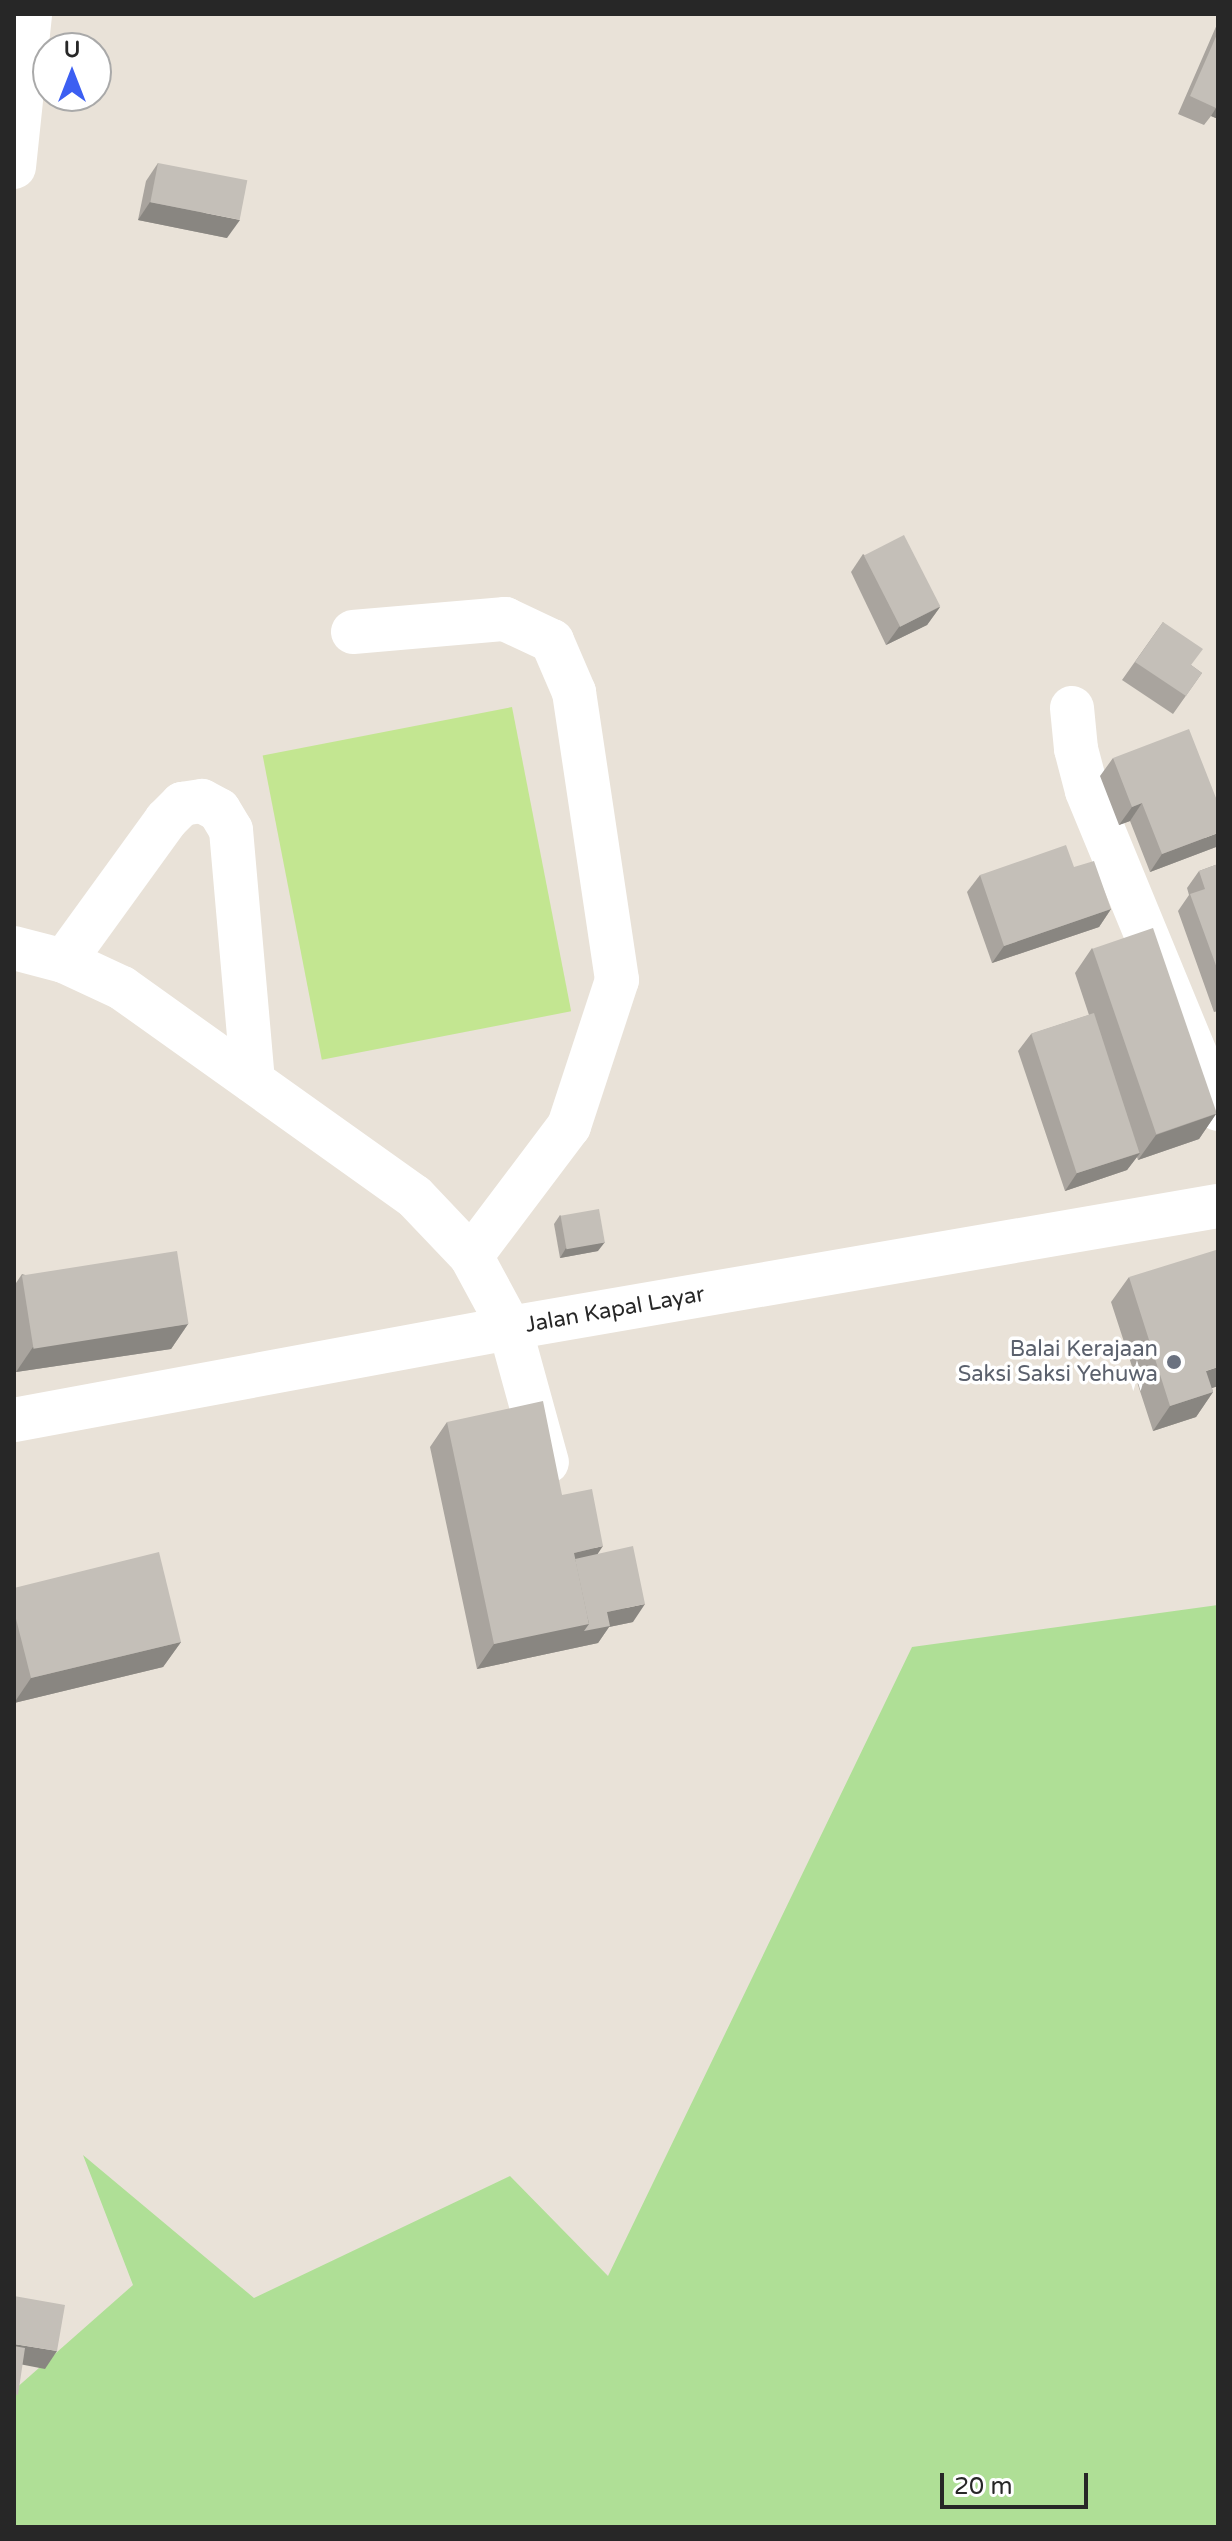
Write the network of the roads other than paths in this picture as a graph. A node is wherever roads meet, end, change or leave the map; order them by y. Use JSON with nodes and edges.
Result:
{"nodes":[{"id":1,"x":30,"y":14,"type":"edge"},
{"id":2,"x":14,"y":167,"type":"edge"},
{"id":3,"x":353,"y":632,"type":"dead end"},
{"id":4,"x":1072,"y":708,"type":"dead end"},
{"id":5,"x":14,"y":948,"type":"edge"},
{"id":6,"x":64,"y":961,"type":"junction"},
{"id":7,"x":253,"y":1081,"type":"junction"},
{"id":8,"x":1218,"y":1109,"type":"edge"},
{"id":9,"x":1218,"y":1206,"type":"edge"},
{"id":10,"x":471,"y":1256,"type":"junction"},
{"id":11,"x":510,"y":1328,"type":"junction"},
{"id":12,"x":14,"y":1420,"type":"edge"},
{"id":13,"x":559,"y":1505,"type":"edge"}],
"edges":[{"from":1,"to":2,"type":"street"},
{"from":3,"to":10,"type":"street"},
{"from":4,"to":8,"type":"street"},
{"from":5,"to":6,"type":"street"},
{"from":6,"to":7,"type":"street"},
{"from":6,"to":7,"type":"street"},
{"from":7,"to":10,"type":"street"},
{"from":9,"to":11,"type":"street","name":"Jalan Kapal Layar"},
{"from":10,"to":11,"type":"street"},
{"from":11,"to":12,"type":"street","name":"Jalan Kapal Layar"},
{"from":11,"to":13,"type":"street"}]}
